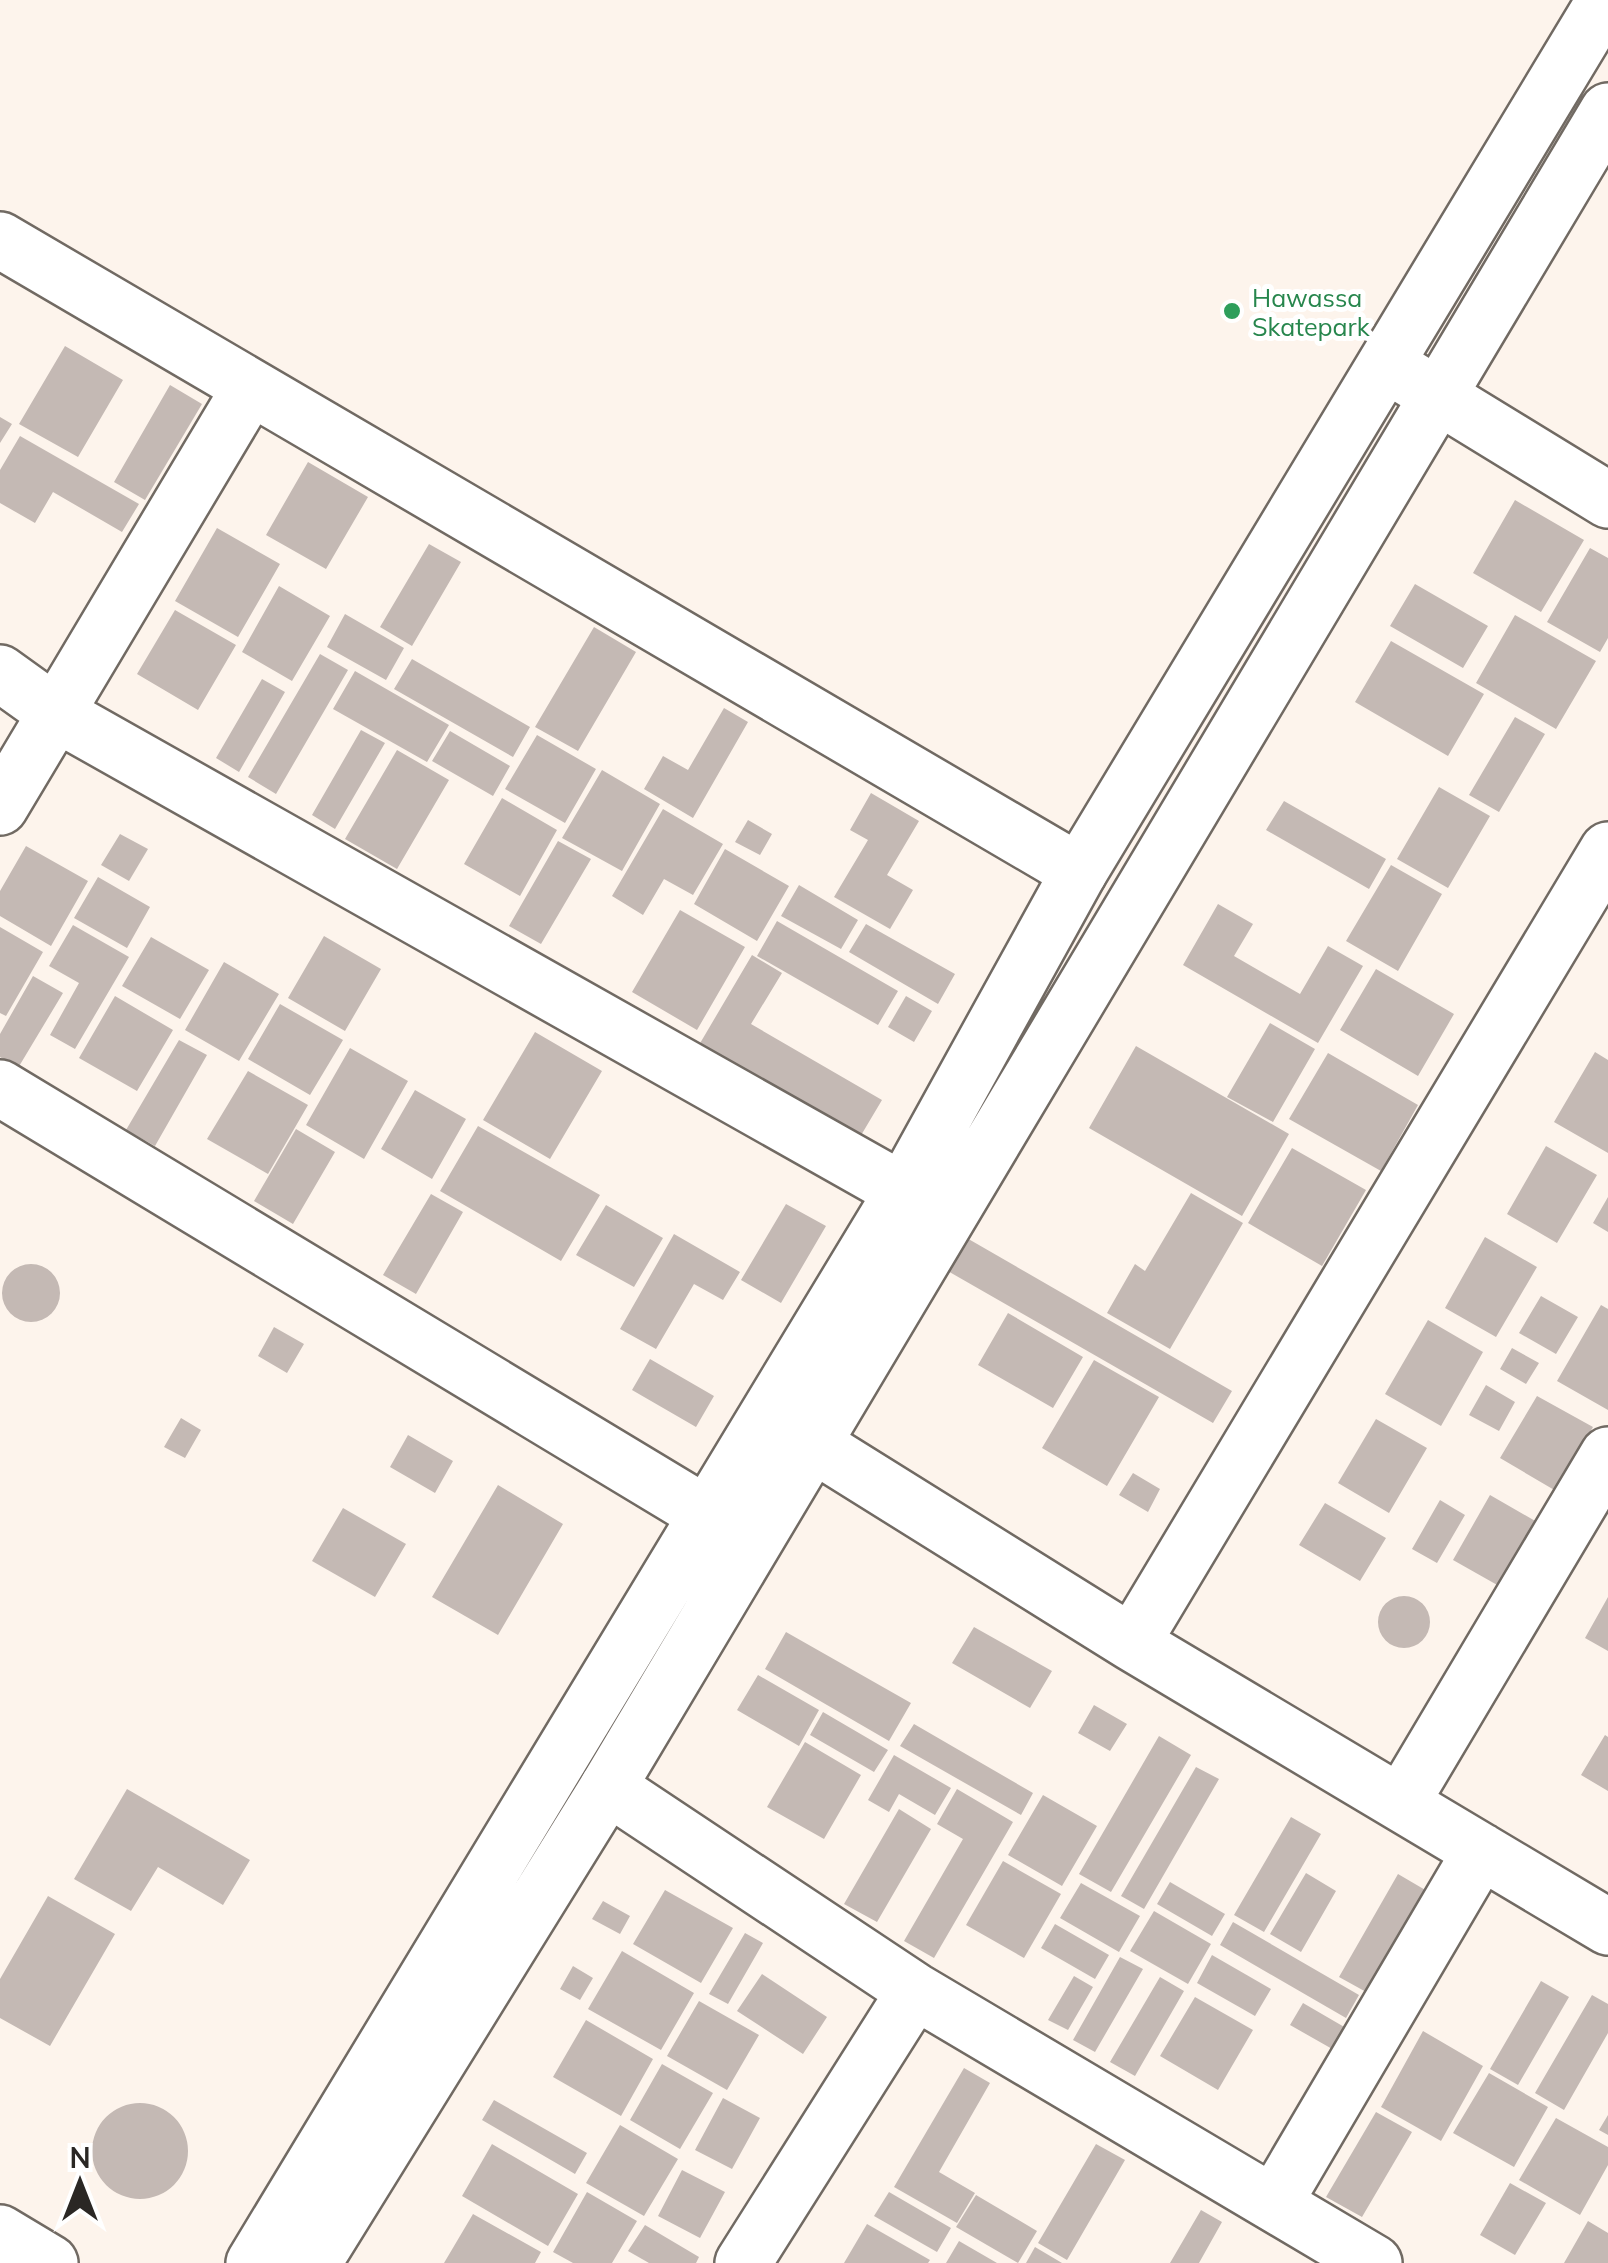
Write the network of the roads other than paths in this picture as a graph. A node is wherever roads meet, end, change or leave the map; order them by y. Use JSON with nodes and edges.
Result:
{"nodes":[{"id":1,"x":1605,"y":0,"type":"edge"},
{"id":2,"x":1608,"y":111,"type":"edge"},
{"id":3,"x":0,"y":240,"type":"edge"},
{"id":4,"x":1386,"y":364,"type":"junction"},
{"id":5,"x":250,"y":388,"type":"junction"},
{"id":6,"x":1435,"y":395,"type":"junction"},
{"id":7,"x":1608,"y":500,"type":"edge"},
{"id":8,"x":0,"y":673,"type":"edge"},
{"id":9,"x":57,"y":714,"type":"junction"},
{"id":10,"x":0,"y":807,"type":"edge"},
{"id":11,"x":1608,"y":850,"type":"edge"},
{"id":12,"x":1079,"y":872,"type":"junction"},
{"id":13,"x":0,"y":1088,"type":"edge"},
{"id":14,"x":903,"y":1191,"type":"junction"},
{"id":15,"x":766,"y":1415,"type":"junction"},
{"id":16,"x":811,"y":1446,"type":"junction"},
{"id":17,"x":1608,"y":1455,"type":"edge"},
{"id":18,"x":706,"y":1514,"type":"junction"},
{"id":19,"x":1132,"y":1644,"type":"junction"},
{"id":20,"x":608,"y":1787,"type":"junction"},
{"id":21,"x":1402,"y":1804,"type":"junction"},
{"id":22,"x":1481,"y":1851,"type":"junction"},
{"id":23,"x":1608,"y":1927,"type":"edge"},
{"id":24,"x":915,"y":1991,"type":"junction"},
{"id":25,"x":1274,"y":2203,"type":"junction"},
{"id":26,"x":0,"y":2232,"type":"edge"},
{"id":27,"x":50,"y":2263,"type":"edge"},
{"id":28,"x":254,"y":2263,"type":"edge"},
{"id":29,"x":313,"y":2263,"type":"edge"},
{"id":30,"x":742,"y":2263,"type":"edge"},
{"id":31,"x":1374,"y":2263,"type":"edge"}],
"edges":[{"from":1,"to":4,"type":"street"},
{"from":2,"to":6,"type":"street"},
{"from":3,"to":5,"type":"street"},
{"from":4,"to":6,"type":"street"},
{"from":4,"to":12,"type":"street"},
{"from":5,"to":9,"type":"street"},
{"from":5,"to":12,"type":"street"},
{"from":6,"to":7,"type":"street"},
{"from":6,"to":16,"type":"street"},
{"from":8,"to":9,"type":"street"},
{"from":9,"to":10,"type":"street"},
{"from":9,"to":14,"type":"street"},
{"from":11,"to":19,"type":"street"},
{"from":12,"to":14,"type":"street"},
{"from":13,"to":18,"type":"street"},
{"from":14,"to":15,"type":"street"},
{"from":15,"to":16,"type":"street"},
{"from":15,"to":18,"type":"street"},
{"from":16,"to":19,"type":"street"},
{"from":16,"to":20,"type":"street"},
{"from":17,"to":21,"type":"street"},
{"from":18,"to":28,"type":"street"},
{"from":19,"to":21,"type":"street"},
{"from":20,"to":24,"type":"street"},
{"from":20,"to":29,"type":"street"},
{"from":21,"to":22,"type":"street"},
{"from":22,"to":23,"type":"street"},
{"from":22,"to":25,"type":"street"},
{"from":24,"to":25,"type":"street"},
{"from":24,"to":30,"type":"street"},
{"from":25,"to":31,"type":"street"},
{"from":26,"to":27,"type":"street"}]}
